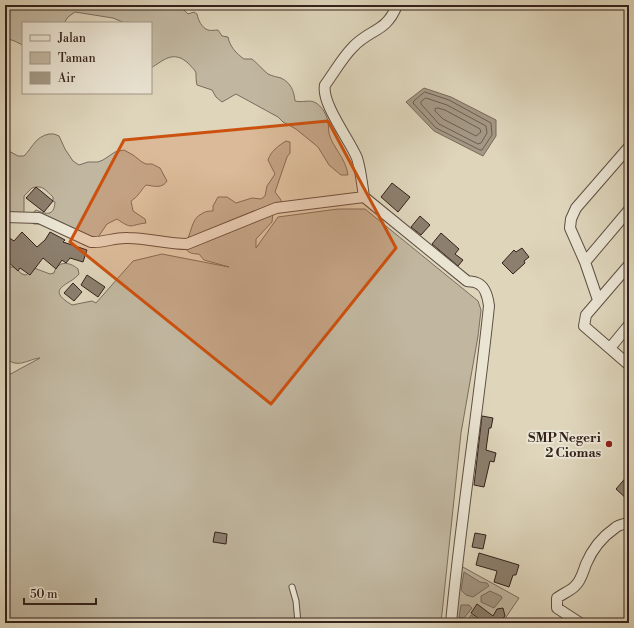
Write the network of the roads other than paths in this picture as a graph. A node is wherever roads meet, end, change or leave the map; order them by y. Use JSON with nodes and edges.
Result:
{"nodes":[{"id":1,"x":397,"y":5,"type":"edge"},
{"id":2,"x":629,"y":147,"type":"edge"},
{"id":3,"x":364,"y":198,"type":"junction"},
{"id":4,"x":629,"y":210,"type":"edge"},
{"id":5,"x":5,"y":217,"type":"edge"},
{"id":6,"x":585,"y":262,"type":"junction"},
{"id":7,"x":629,"y":265,"type":"edge"},
{"id":8,"x":598,"y":300,"type":"junction"},
{"id":9,"x":629,"y":325,"type":"edge"},
{"id":10,"x":610,"y":348,"type":"junction"},
{"id":11,"x":629,"y":365,"type":"edge"},
{"id":12,"x":629,"y":523,"type":"edge"},
{"id":13,"x":292,"y":586,"type":"dead end"},
{"id":14,"x":298,"y":623,"type":"edge"},
{"id":15,"x":451,"y":623,"type":"edge"},
{"id":16,"x":580,"y":623,"type":"edge"}],
"edges":[{"from":1,"to":3,"type":"street"},
{"from":2,"to":6,"type":"street"},
{"from":3,"to":5,"type":"street"},
{"from":3,"to":15,"type":"street"},
{"from":4,"to":6,"type":"street"},
{"from":6,"to":8,"type":"street"},
{"from":7,"to":8,"type":"street"},
{"from":8,"to":10,"type":"street"},
{"from":9,"to":10,"type":"street"},
{"from":10,"to":11,"type":"street"},
{"from":12,"to":16,"type":"street"},
{"from":13,"to":14,"type":"lane"}]}
